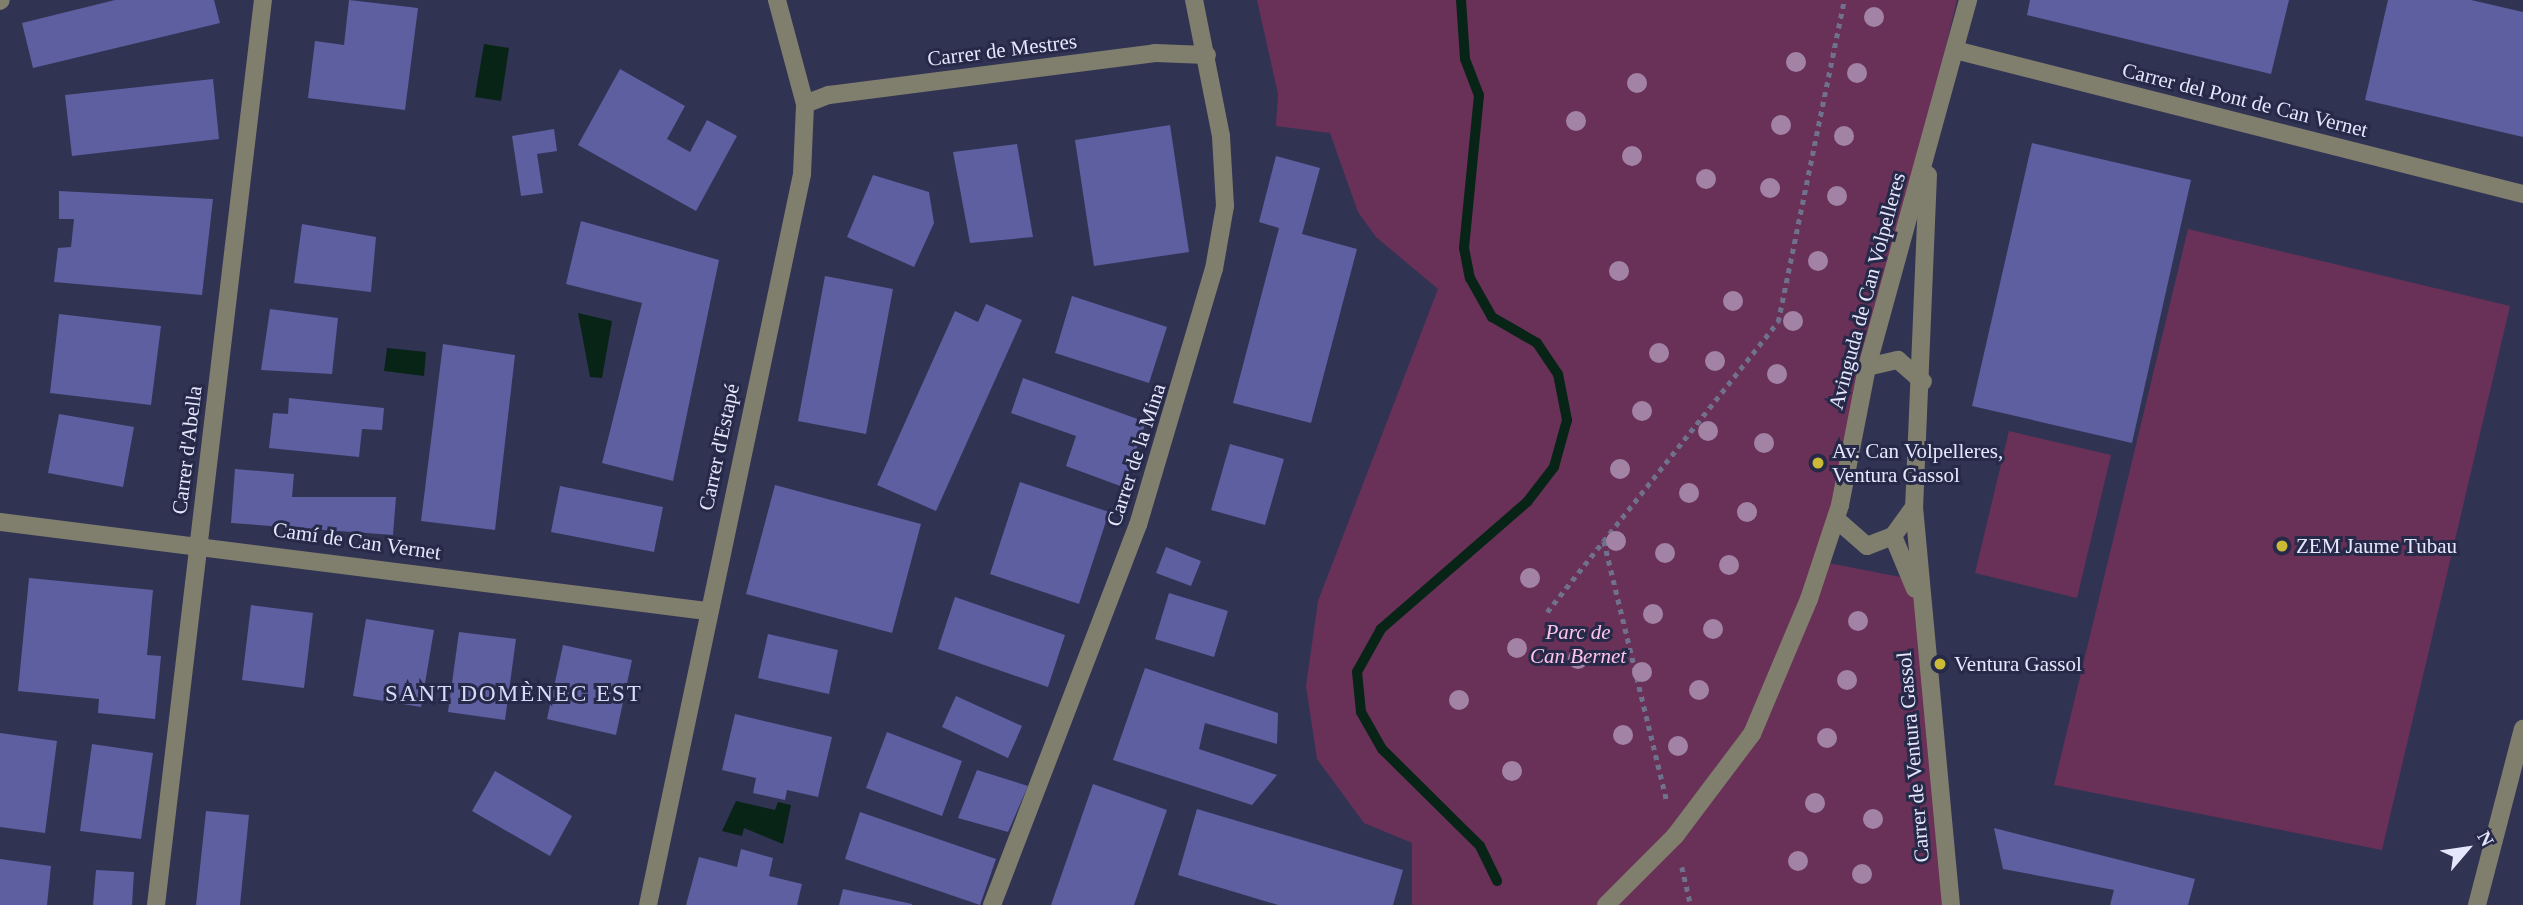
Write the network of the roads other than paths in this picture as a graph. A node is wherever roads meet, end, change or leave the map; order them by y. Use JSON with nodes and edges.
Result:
{"nodes":[{"id":1,"x":264,"y":0,"type":"edge"},
{"id":2,"x":777,"y":0,"type":"edge"},
{"id":3,"x":1194,"y":0,"type":"edge"},
{"id":4,"x":1968,"y":0,"type":"edge"},
{"id":5,"x":1955,"y":50,"type":"junction"},
{"id":6,"x":1207,"y":55,"type":"junction"},
{"id":7,"x":805,"y":104,"type":"junction"},
{"id":8,"x":1929,"y":147,"type":"junction"},
{"id":9,"x":2523,"y":194,"type":"edge"},
{"id":10,"x":1867,"y":367,"type":"junction"},
{"id":11,"x":1923,"y":382,"type":"junction"},
{"id":12,"x":1914,"y":508,"type":"junction"},
{"id":13,"x":1836,"y":519,"type":"junction"},
{"id":14,"x":0,"y":522,"type":"edge"},
{"id":15,"x":1893,"y":536,"type":"junction"},
{"id":16,"x":199,"y":543,"type":"junction"},
{"id":17,"x":1922,"y":605,"type":"junction"},
{"id":18,"x":706,"y":611,"type":"junction"},
{"id":19,"x":2523,"y":729,"type":"edge"},
{"id":20,"x":2516,"y":790,"type":"edge"},
{"id":21,"x":156,"y":905,"type":"edge"},
{"id":22,"x":648,"y":905,"type":"edge"},
{"id":23,"x":992,"y":905,"type":"edge"},
{"id":24,"x":1606,"y":905,"type":"edge"},
{"id":25,"x":1951,"y":905,"type":"edge"},
{"id":26,"x":2477,"y":905,"type":"edge"}],
"edges":[{"from":1,"to":16,"type":"street","name":"Carrer d'Abella"},
{"from":2,"to":7,"type":"street","name":"Carrer d'Estapé"},
{"from":3,"to":6,"type":"street","name":"Carrer de la Mina"},
{"from":4,"to":5,"type":"street","name":"Avinguda de Can Volpelleres"},
{"from":5,"to":8,"type":"street","name":"Avinguda de Can Volpelleres"},
{"from":5,"to":9,"type":"street","name":"Carrer del Pont de Can Vernet"},
{"from":6,"to":7,"type":"street","name":"Carrer de Mestres"},
{"from":6,"to":23,"type":"street","name":"Carrer de la Mina"},
{"from":7,"to":18,"type":"street","name":"Carrer d'Estapé"},
{"from":8,"to":10,"type":"street","name":"Avinguda de Can Volpelleres"},
{"from":8,"to":11,"type":"street","name":"Carrer de Ventura Gassol"},
{"from":10,"to":11,"type":"street"},
{"from":10,"to":13,"type":"street","name":"Avinguda de Can Volpelleres"},
{"from":11,"to":12,"type":"street","name":"Carrer de Ventura Gassol"},
{"from":12,"to":15,"type":"street"},
{"from":12,"to":17,"type":"street","name":"Carrer de Ventura Gassol"},
{"from":13,"to":15,"type":"street"},
{"from":13,"to":24,"type":"street","name":"Avinguda de Can Volpelleres"},
{"from":14,"to":16,"type":"street","name":"Camí de Can Vernet"},
{"from":15,"to":17,"type":"street","name":"Carrer de Ventura Gassol"},
{"from":16,"to":18,"type":"street","name":"Camí de Can Vernet"},
{"from":16,"to":21,"type":"street","name":"Carrer d'Abella"},
{"from":17,"to":25,"type":"street","name":"Carrer de Ventura Gassol"},
{"from":18,"to":22,"type":"street","name":"Carrer d'Estapé"},
{"from":19,"to":20,"type":"street"},
{"from":20,"to":26,"type":"street"}]}
